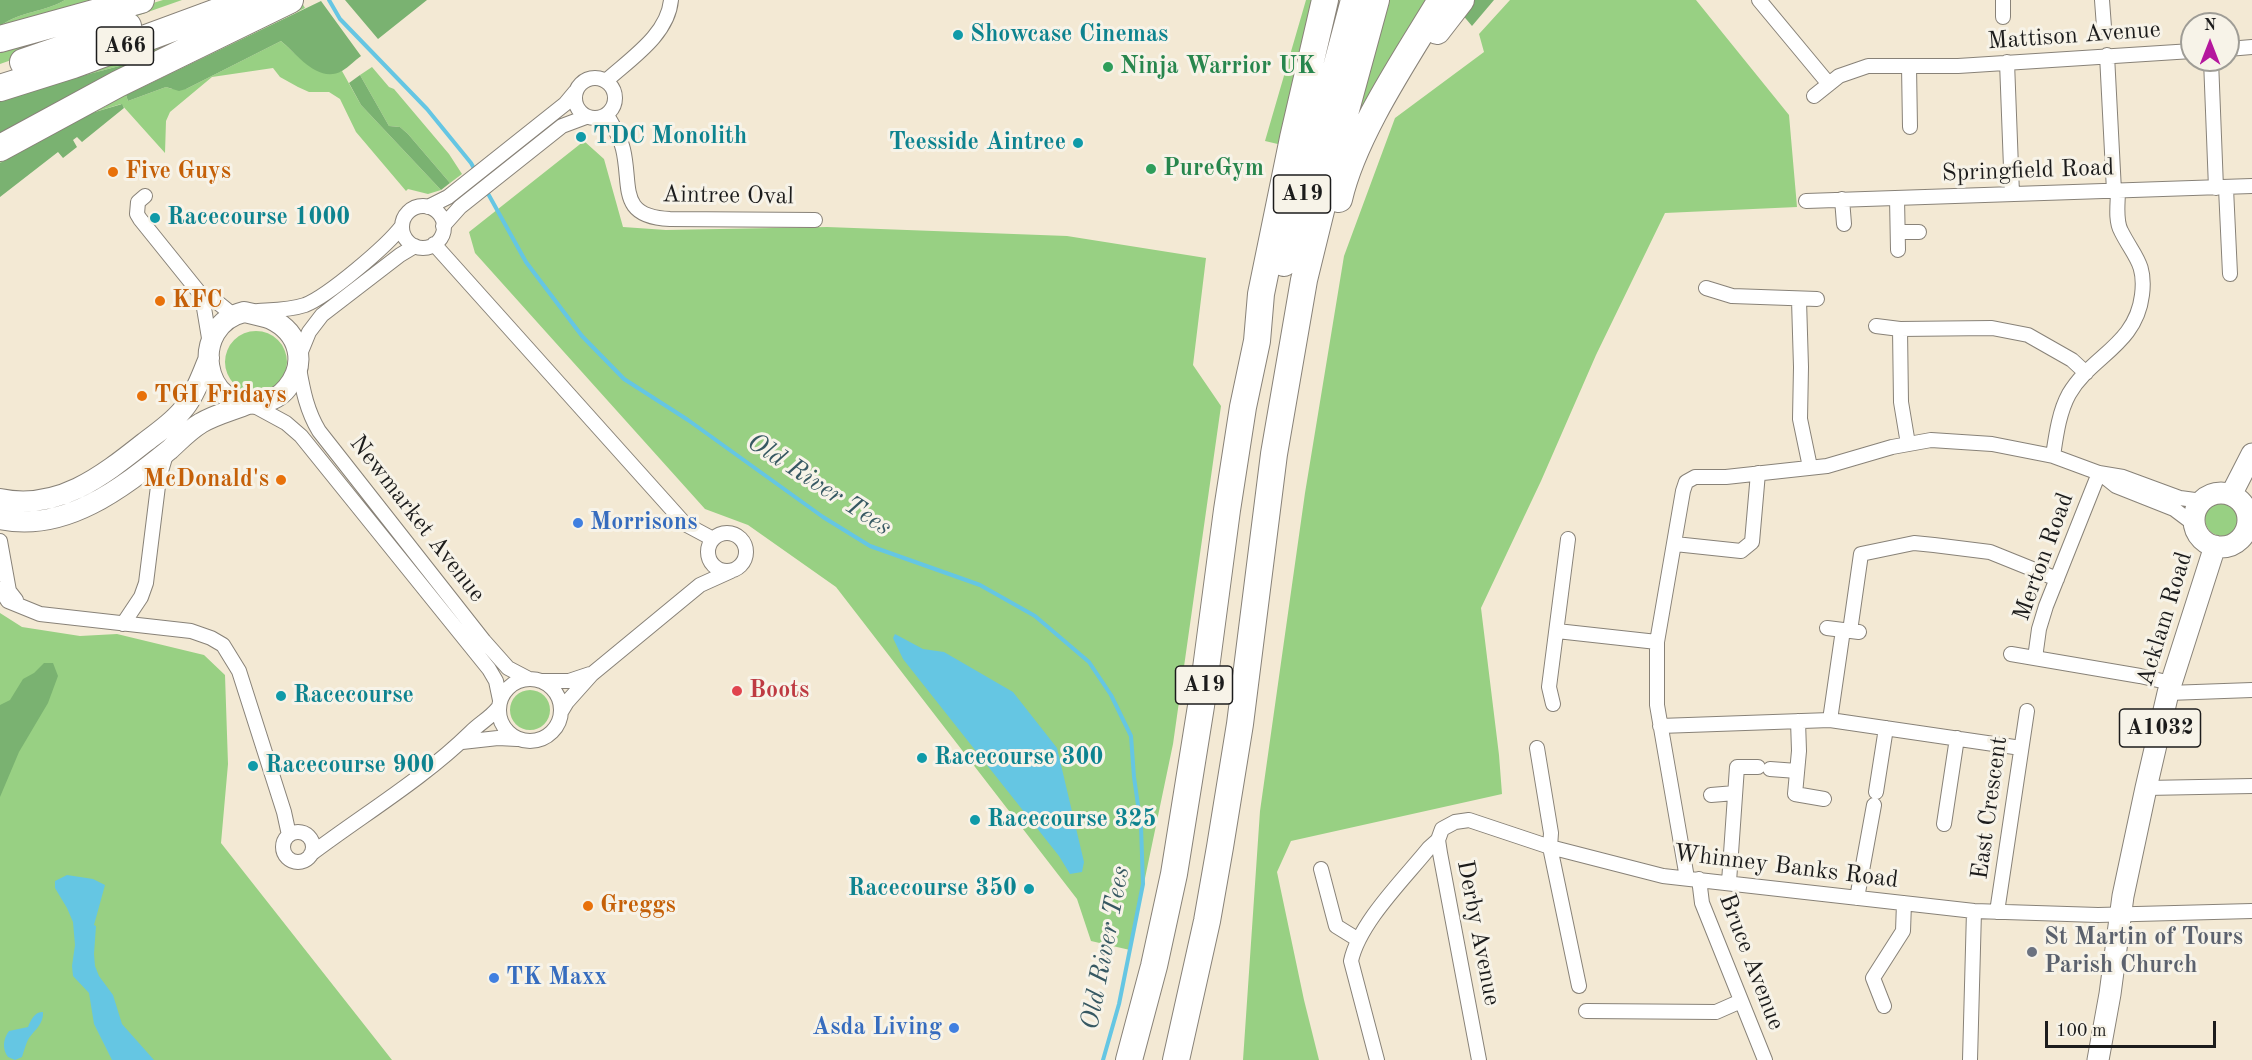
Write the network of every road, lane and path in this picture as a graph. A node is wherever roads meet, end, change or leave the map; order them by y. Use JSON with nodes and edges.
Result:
{"nodes":[{"id":1,"x":141,"y":0,"type":"edge"},
{"id":2,"x":206,"y":0,"type":"edge"},
{"id":3,"x":249,"y":0,"type":"edge"},
{"id":4,"x":290,"y":0,"type":"edge"},
{"id":5,"x":671,"y":0,"type":"edge"},
{"id":6,"x":1325,"y":0,"type":"edge"},
{"id":7,"x":1331,"y":0,"type":"edge"},
{"id":8,"x":1354,"y":0,"type":"edge"},
{"id":9,"x":1376,"y":0,"type":"edge"},
{"id":10,"x":1441,"y":0,"type":"edge"},
{"id":11,"x":1461,"y":0,"type":"edge"},
{"id":12,"x":2002,"y":0,"type":"edge"},
{"id":13,"x":2102,"y":0,"type":"edge"},
{"id":14,"x":1762,"y":1,"type":"edge"},
{"id":15,"x":2003,"y":17,"type":"dead end"},
{"id":16,"x":2104,"y":27,"type":"dead end"},
{"id":17,"x":0,"y":39,"type":"edge"},
{"id":18,"x":1317,"y":40,"type":"junction"},
{"id":19,"x":2180,"y":52,"type":"edge"},
{"id":20,"x":2107,"y":56,"type":"junction"},
{"id":21,"x":2007,"y":62,"type":"junction"},
{"id":22,"x":1909,"y":66,"type":"junction"},
{"id":23,"x":0,"y":70,"type":"edge"},
{"id":24,"x":2212,"y":72,"type":"edge"},
{"id":25,"x":1395,"y":78,"type":"junction"},
{"id":26,"x":606,"y":81,"type":"junction"},
{"id":27,"x":1828,"y":83,"type":"junction"},
{"id":28,"x":0,"y":87,"type":"edge"},
{"id":29,"x":575,"y":92,"type":"junction"},
{"id":30,"x":1814,"y":96,"type":"dead end"},
{"id":31,"x":607,"y":115,"type":"junction"},
{"id":32,"x":586,"y":117,"type":"junction"},
{"id":33,"x":40,"y":125,"type":"junction"},
{"id":34,"x":1910,"y":128,"type":"dead end"},
{"id":35,"x":0,"y":140,"type":"edge"},
{"id":36,"x":0,"y":148,"type":"edge"},
{"id":37,"x":2252,"y":186,"type":"edge"},
{"id":38,"x":2221,"y":188,"type":"junction"},
{"id":39,"x":2116,"y":190,"type":"junction"},
{"id":40,"x":2012,"y":194,"type":"junction"},
{"id":41,"x":145,"y":196,"type":"dead end"},
{"id":42,"x":1897,"y":198,"type":"junction"},
{"id":43,"x":1842,"y":200,"type":"junction"},
{"id":44,"x":1806,"y":201,"type":"dead end"},
{"id":45,"x":428,"y":207,"type":"junction"},
{"id":46,"x":814,"y":220,"type":"dead end"},
{"id":47,"x":1844,"y":224,"type":"dead end"},
{"id":48,"x":402,"y":226,"type":"junction"},
{"id":49,"x":443,"y":226,"type":"junction"},
{"id":50,"x":1898,"y":232,"type":"junction"},
{"id":51,"x":1919,"y":232,"type":"dead end"},
{"id":52,"x":434,"y":244,"type":"junction"},
{"id":53,"x":415,"y":246,"type":"junction"},
{"id":54,"x":1328,"y":250,"type":"junction"},
{"id":55,"x":1898,"y":250,"type":"dead end"},
{"id":56,"x":2230,"y":274,"type":"dead end"},
{"id":57,"x":1706,"y":288,"type":"dead end"},
{"id":58,"x":202,"y":296,"type":"junction"},
{"id":59,"x":1817,"y":299,"type":"dead end"},
{"id":60,"x":1799,"y":300,"type":"junction"},
{"id":61,"x":239,"y":314,"type":"junction"},
{"id":62,"x":1876,"y":326,"type":"dead end"},
{"id":63,"x":1900,"y":329,"type":"junction"},
{"id":64,"x":1257,"y":341,"type":"junction"},
{"id":65,"x":209,"y":351,"type":"junction"},
{"id":66,"x":299,"y":361,"type":"junction"},
{"id":67,"x":1289,"y":374,"type":"junction"},
{"id":68,"x":2086,"y":374,"type":"junction"},
{"id":69,"x":249,"y":404,"type":"junction"},
{"id":70,"x":1908,"y":444,"type":"junction"},
{"id":71,"x":167,"y":451,"type":"junction"},
{"id":72,"x":2252,"y":454,"type":"edge"},
{"id":73,"x":2053,"y":456,"type":"junction"},
{"id":74,"x":1810,"y":467,"type":"junction"},
{"id":75,"x":1758,"y":473,"type":"junction"},
{"id":76,"x":2099,"y":473,"type":"junction"},
{"id":77,"x":2231,"y":495,"type":"junction"},
{"id":78,"x":0,"y":499,"type":"edge"},
{"id":79,"x":2202,"y":501,"type":"junction"},
{"id":80,"x":0,"y":519,"type":"edge"},
{"id":81,"x":2194,"y":524,"type":"junction"},
{"id":82,"x":713,"y":538,"type":"junction"},
{"id":83,"x":1568,"y":540,"type":"dead end"},
{"id":84,"x":0,"y":541,"type":"edge"},
{"id":85,"x":1263,"y":542,"type":"junction"},
{"id":86,"x":1675,"y":544,"type":"junction"},
{"id":87,"x":2215,"y":546,"type":"junction"},
{"id":88,"x":708,"y":558,"type":"junction"},
{"id":89,"x":731,"y":571,"type":"junction"},
{"id":90,"x":2057,"y":579,"type":"junction"},
{"id":91,"x":700,"y":585,"type":"junction"},
{"id":92,"x":0,"y":589,"type":"edge"},
{"id":93,"x":21,"y":607,"type":"junction"},
{"id":94,"x":123,"y":624,"type":"junction"},
{"id":95,"x":1827,"y":628,"type":"dead end"},
{"id":96,"x":1557,"y":631,"type":"junction"},
{"id":97,"x":1851,"y":631,"type":"junction"},
{"id":98,"x":1657,"y":642,"type":"junction"},
{"id":99,"x":2011,"y":654,"type":"dead end"},
{"id":100,"x":2035,"y":658,"type":"junction"},
{"id":101,"x":592,"y":674,"type":"junction"},
{"id":102,"x":534,"y":680,"type":"junction"},
{"id":103,"x":2170,"y":688,"type":"junction"},
{"id":104,"x":2252,"y":690,"type":"edge"},
{"id":105,"x":499,"y":704,"type":"junction"},
{"id":106,"x":1553,"y":704,"type":"dead end"},
{"id":107,"x":2027,"y":711,"type":"dead end"},
{"id":108,"x":561,"y":712,"type":"junction"},
{"id":109,"x":1830,"y":720,"type":"junction"},
{"id":110,"x":1798,"y":721,"type":"junction"},
{"id":111,"x":1660,"y":726,"type":"junction"},
{"id":112,"x":1886,"y":728,"type":"junction"},
{"id":113,"x":1957,"y":738,"type":"junction"},
{"id":114,"x":517,"y":739,"type":"junction"},
{"id":115,"x":462,"y":742,"type":"junction"},
{"id":116,"x":1538,"y":748,"type":"dead end"},
{"id":117,"x":2020,"y":748,"type":"junction"},
{"id":118,"x":1797,"y":771,"type":"junction"},
{"id":119,"x":2252,"y":786,"type":"edge"},
{"id":120,"x":2146,"y":788,"type":"junction"},
{"id":121,"x":1735,"y":793,"type":"junction"},
{"id":122,"x":1711,"y":795,"type":"dead end"},
{"id":123,"x":1824,"y":799,"type":"dead end"},
{"id":124,"x":1455,"y":822,"type":"joint"},
{"id":125,"x":1944,"y":824,"type":"dead end"},
{"id":126,"x":342,"y":831,"type":"junction"},
{"id":127,"x":289,"y":835,"type":"junction"},
{"id":128,"x":309,"y":836,"type":"junction"},
{"id":129,"x":1438,"y":840,"type":"junction"},
{"id":130,"x":1550,"y":846,"type":"junction"},
{"id":131,"x":311,"y":854,"type":"junction"},
{"id":132,"x":1321,"y":869,"type":"dead end"},
{"id":133,"x":1693,"y":878,"type":"junction"},
{"id":134,"x":1729,"y":882,"type":"junction"},
{"id":135,"x":1857,"y":898,"type":"junction"},
{"id":136,"x":1904,"y":903,"type":"junction"},
{"id":137,"x":1974,"y":910,"type":"junction"},
{"id":138,"x":2252,"y":911,"type":"edge"},
{"id":139,"x":1997,"y":912,"type":"junction"},
{"id":140,"x":2120,"y":915,"type":"junction"},
{"id":141,"x":1358,"y":939,"type":"junction"},
{"id":142,"x":1579,"y":986,"type":"dead end"},
{"id":143,"x":1741,"y":1001,"type":"junction"},
{"id":144,"x":1884,"y":1006,"type":"dead end"},
{"id":145,"x":1587,"y":1011,"type":"dead end"},
{"id":146,"x":1127,"y":1060,"type":"edge"},
{"id":147,"x":1176,"y":1060,"type":"edge"},
{"id":148,"x":1377,"y":1060,"type":"edge"},
{"id":149,"x":1479,"y":1060,"type":"edge"},
{"id":150,"x":1765,"y":1060,"type":"edge"},
{"id":151,"x":1970,"y":1060,"type":"edge"},
{"id":152,"x":2098,"y":1060,"type":"edge"}],
"edges":[{"from":1,"to":17,"type":"highway","number":"A66"},
{"from":2,"to":23,"type":"highway","number":"A66"},
{"from":3,"to":28,"type":"highway","number":"A66"},
{"from":4,"to":33,"type":"highway","number":"A66"},
{"from":5,"to":26,"type":"street"},
{"from":6,"to":18,"type":"highway"},
{"from":7,"to":18,"type":"highway"},
{"from":8,"to":64,"type":"highway","number":"A19"},
{"from":9,"to":67,"type":"highway","number":"A19"},
{"from":10,"to":25,"type":"highway","number":"A19"},
{"from":11,"to":25,"type":"highway","number":"A19"},
{"from":12,"to":15,"type":"street"},
{"from":13,"to":16,"type":"street"},
{"from":14,"to":27,"type":"street"},
{"from":18,"to":64,"type":"highway"},
{"from":19,"to":20,"type":"street","name":"Mattison Avenue"},
{"from":20,"to":21,"type":"street","name":"Mattison Avenue"},
{"from":20,"to":39,"type":"street"},
{"from":21,"to":22,"type":"street","name":"Mattison Avenue"},
{"from":21,"to":40,"type":"street"},
{"from":22,"to":27,"type":"street","name":"Mattison Avenue"},
{"from":22,"to":34,"type":"street"},
{"from":24,"to":38,"type":"street"},
{"from":25,"to":54,"type":"highway","number":"A19"},
{"from":26,"to":29,"type":"street"},
{"from":26,"to":31,"type":"street"},
{"from":27,"to":30,"type":"street","name":"Mattison Avenue"},
{"from":29,"to":32,"type":"street"},
{"from":29,"to":45,"type":"street"},
{"from":31,"to":32,"type":"street"},
{"from":31,"to":46,"type":"street","name":"Aintree Oval"},
{"from":32,"to":49,"type":"street"},
{"from":33,"to":35,"type":"highway","number":"A66"},
{"from":33,"to":36,"type":"highway"},
{"from":37,"to":38,"type":"street","name":"Springfield Road"},
{"from":38,"to":39,"type":"street","name":"Springfield Road"},
{"from":38,"to":56,"type":"street"},
{"from":39,"to":40,"type":"street","name":"Springfield Road"},
{"from":39,"to":68,"type":"street"},
{"from":40,"to":42,"type":"street","name":"Springfield Road"},
{"from":41,"to":58,"type":"street"},
{"from":42,"to":43,"type":"street","name":"Springfield Road"},
{"from":42,"to":50,"type":"street"},
{"from":43,"to":44,"type":"street","name":"Springfield Road"},
{"from":43,"to":47,"type":"street"},
{"from":45,"to":48,"type":"street"},
{"from":45,"to":49,"type":"street"},
{"from":48,"to":53,"type":"street"},
{"from":48,"to":61,"type":"street"},
{"from":49,"to":52,"type":"street"},
{"from":50,"to":51,"type":"street"},
{"from":50,"to":55,"type":"street"},
{"from":52,"to":53,"type":"street"},
{"from":52,"to":82,"type":"street"},
{"from":53,"to":66,"type":"street"},
{"from":54,"to":67,"type":"highway","number":"A19"},
{"from":54,"to":85,"type":"highway","number":"A19"},
{"from":57,"to":60,"type":"street"},
{"from":58,"to":61,"type":"street"},
{"from":58,"to":65,"type":"street"},
{"from":59,"to":60,"type":"street"},
{"from":60,"to":74,"type":"street"},
{"from":61,"to":65,"type":"street"},
{"from":61,"to":66,"type":"street"},
{"from":62,"to":63,"type":"street"},
{"from":63,"to":68,"type":"street"},
{"from":63,"to":70,"type":"street"},
{"from":64,"to":146,"type":"highway","number":"A19"},
{"from":65,"to":69,"type":"street"},
{"from":65,"to":78,"type":"street"},
{"from":66,"to":69,"type":"street"},
{"from":66,"to":102,"type":"street","name":"Newmarket Avenue"},
{"from":67,"to":85,"type":"highway","number":"A19"},
{"from":68,"to":73,"type":"street"},
{"from":69,"to":71,"type":"street"},
{"from":69,"to":105,"type":"street","name":"Newmarket Avenue"},
{"from":70,"to":73,"type":"street"},
{"from":70,"to":74,"type":"street"},
{"from":71,"to":80,"type":"street"},
{"from":71,"to":94,"type":"street"},
{"from":72,"to":77,"type":"main road"},
{"from":73,"to":76,"type":"street"},
{"from":74,"to":75,"type":"street"},
{"from":75,"to":86,"type":"street","name":"Bruce Avenue"},
{"from":75,"to":86,"type":"street"},
{"from":76,"to":79,"type":"street"},
{"from":76,"to":81,"type":"street"},
{"from":76,"to":90,"type":"street","name":"Merton Road"},
{"from":77,"to":79,"type":"main road"},
{"from":77,"to":87,"type":"main road","name":"Acklam Road"},
{"from":79,"to":81,"type":"main road","name":"Acklam Road"},
{"from":81,"to":87,"type":"main road","name":"Acklam Road"},
{"from":82,"to":88,"type":"street"},
{"from":82,"to":89,"type":"street"},
{"from":83,"to":96,"type":"street"},
{"from":84,"to":93,"type":"street"},
{"from":85,"to":147,"type":"highway","number":"A19"},
{"from":86,"to":98,"type":"street","name":"Bruce Avenue"},
{"from":87,"to":103,"type":"main road","name":"Acklam Road","number":"A1032"},
{"from":88,"to":89,"type":"street"},
{"from":88,"to":91,"type":"street"},
{"from":89,"to":91,"type":"street"},
{"from":90,"to":97,"type":"street"},
{"from":90,"to":100,"type":"street","name":"Merton Road"},
{"from":91,"to":101,"type":"street"},
{"from":92,"to":93,"type":"street"},
{"from":93,"to":94,"type":"street"},
{"from":94,"to":127,"type":"street"},
{"from":95,"to":97,"type":"street"},
{"from":96,"to":98,"type":"street"},
{"from":96,"to":106,"type":"street"},
{"from":97,"to":109,"type":"street"},
{"from":98,"to":111,"type":"street","name":"Bruce Avenue"},
{"from":99,"to":100,"type":"street"},
{"from":100,"to":103,"type":"street"},
{"from":101,"to":102,"type":"street"},
{"from":101,"to":108,"type":"street"},
{"from":102,"to":105,"type":"street"},
{"from":102,"to":108,"type":"street"},
{"from":103,"to":104,"type":"street"},
{"from":103,"to":120,"type":"main road","name":"Acklam Road","number":"A1032"},
{"from":105,"to":114,"type":"street"},
{"from":105,"to":115,"type":"street"},
{"from":107,"to":117,"type":"street","name":"East Crescent"},
{"from":108,"to":114,"type":"street"},
{"from":109,"to":110,"type":"street"},
{"from":109,"to":112,"type":"street"},
{"from":110,"to":111,"type":"street"},
{"from":110,"to":118,"type":"street"},
{"from":111,"to":133,"type":"street","name":"Bruce Avenue"},
{"from":112,"to":113,"type":"street"},
{"from":112,"to":135,"type":"street"},
{"from":113,"to":117,"type":"street"},
{"from":113,"to":125,"type":"street"},
{"from":114,"to":115,"type":"street"},
{"from":115,"to":126,"type":"street"},
{"from":116,"to":130,"type":"street"},
{"from":117,"to":139,"type":"street","name":"East Crescent"},
{"from":118,"to":121,"type":"street"},
{"from":118,"to":123,"type":"street"},
{"from":119,"to":120,"type":"street"},
{"from":120,"to":140,"type":"main road","name":"Acklam Road","number":"A1032"},
{"from":121,"to":122,"type":"street"},
{"from":121,"to":134,"type":"street"},
{"from":124,"to":129,"type":"street","name":"Derby Avenue"},
{"from":124,"to":130,"type":"street","name":"Whinney Banks Road"},
{"from":126,"to":128,"type":"street"},
{"from":126,"to":131,"type":"street"},
{"from":127,"to":128,"type":"street"},
{"from":127,"to":131,"type":"street"},
{"from":128,"to":131,"type":"street"},
{"from":129,"to":141,"type":"street"},
{"from":129,"to":149,"type":"street","name":"Derby Avenue"},
{"from":130,"to":133,"type":"street","name":"Whinney Banks Road"},
{"from":130,"to":142,"type":"street"},
{"from":132,"to":141,"type":"street"},
{"from":133,"to":134,"type":"street","name":"Whinney Banks Road"},
{"from":133,"to":143,"type":"street","name":"Bruce Avenue"},
{"from":134,"to":135,"type":"street","name":"Whinney Banks Road"},
{"from":135,"to":136,"type":"street","name":"Whinney Banks Road"},
{"from":136,"to":137,"type":"street","name":"Whinney Banks Road"},
{"from":136,"to":144,"type":"street"},
{"from":137,"to":139,"type":"street","name":"Whinney Banks Road"},
{"from":137,"to":151,"type":"street"},
{"from":138,"to":140,"type":"street","name":"Whinney Banks Road"},
{"from":139,"to":140,"type":"street","name":"Whinney Banks Road"},
{"from":140,"to":152,"type":"main road","name":"Acklam Road","number":"A1032"},
{"from":141,"to":148,"type":"street"},
{"from":143,"to":145,"type":"street"},
{"from":143,"to":150,"type":"street","name":"Bruce Avenue"}]}
